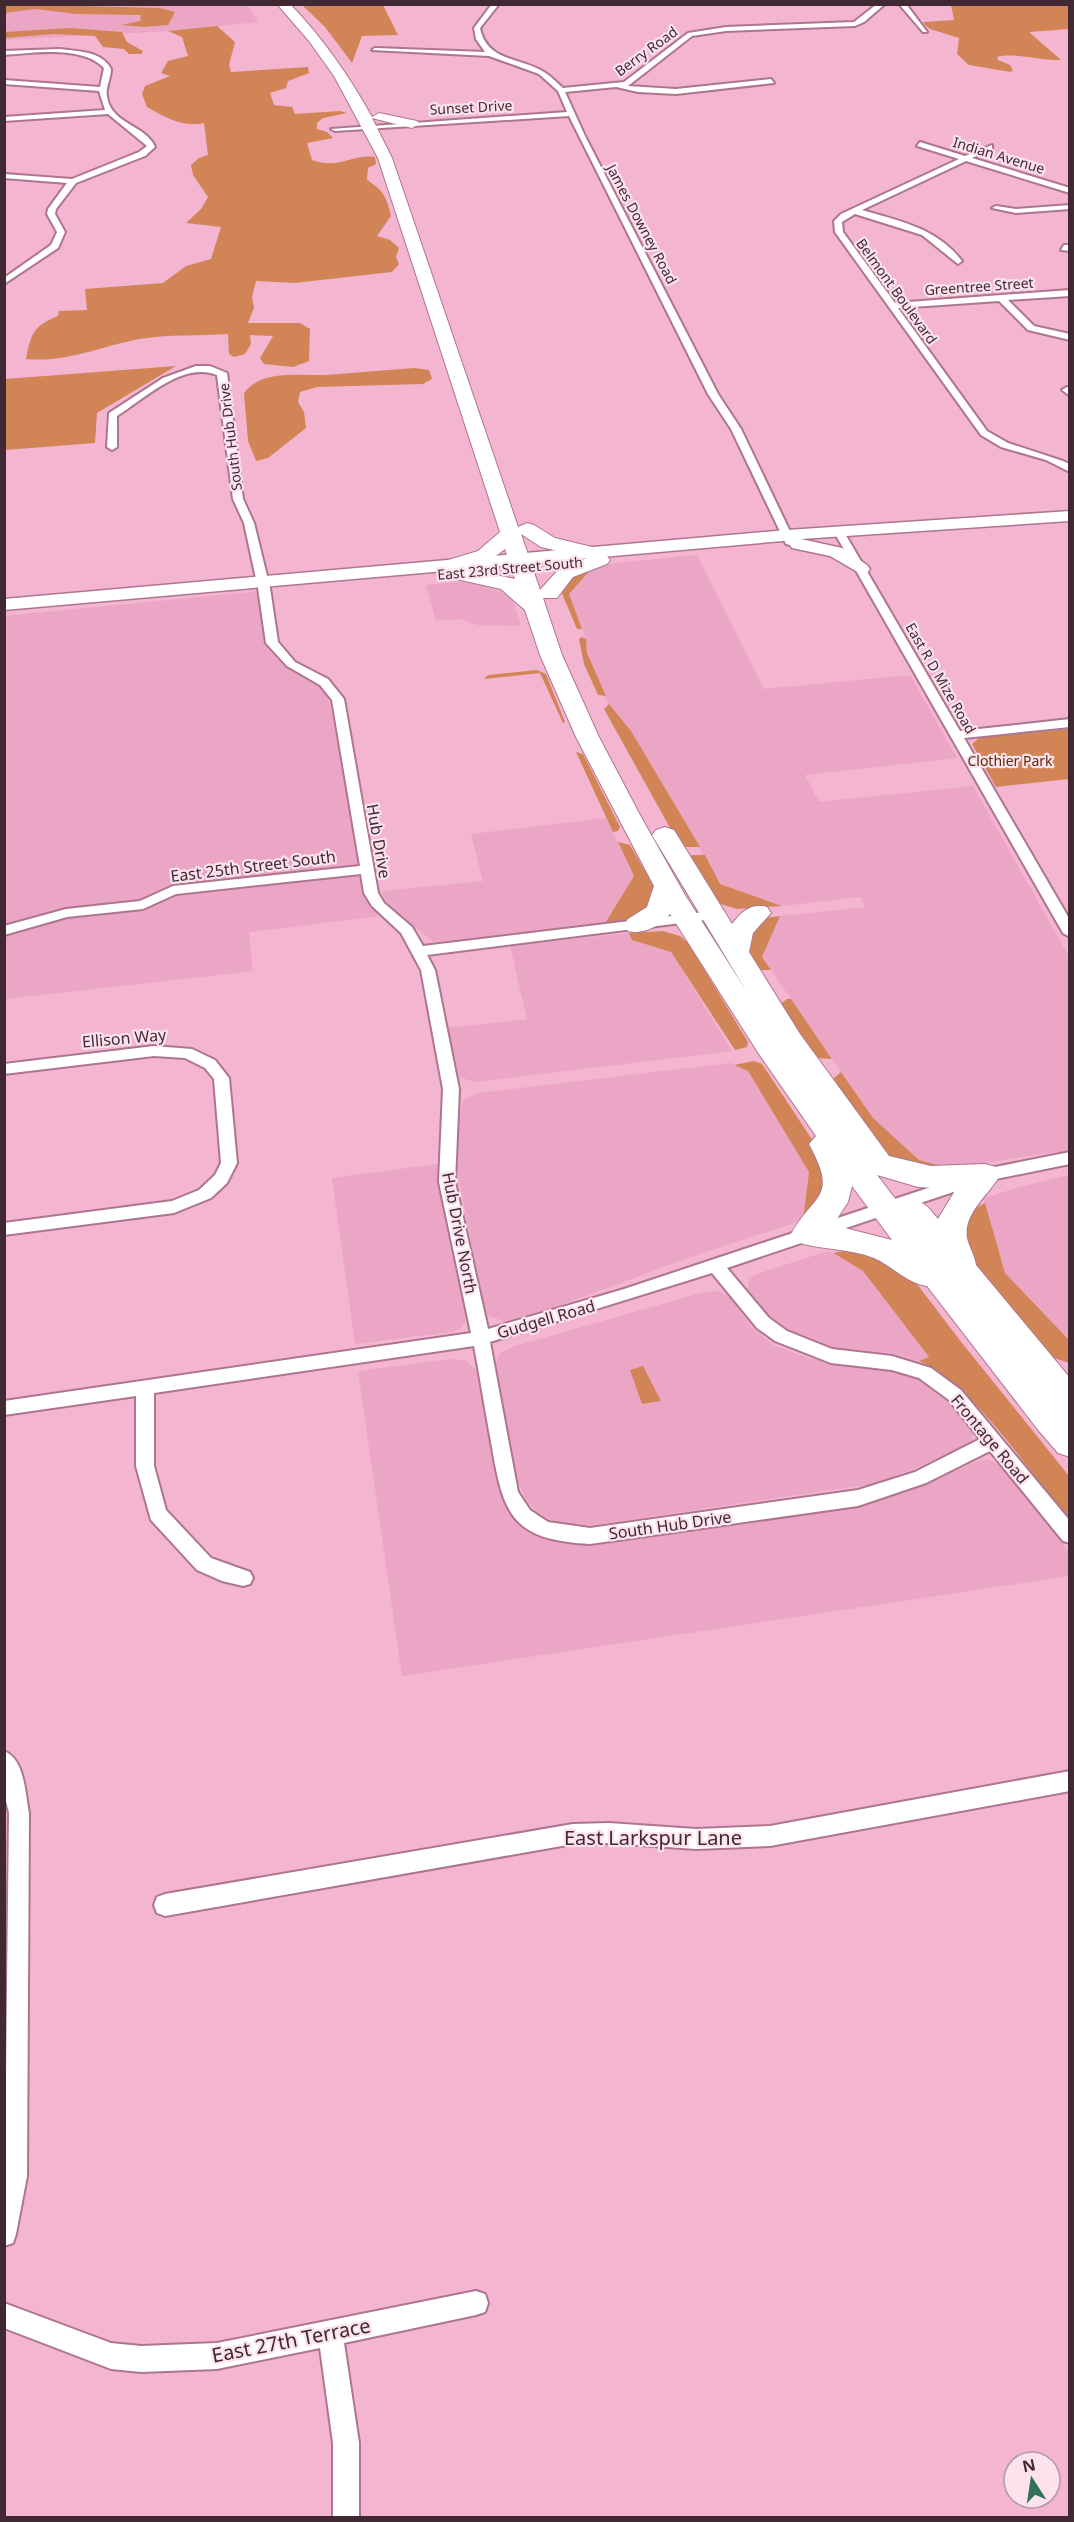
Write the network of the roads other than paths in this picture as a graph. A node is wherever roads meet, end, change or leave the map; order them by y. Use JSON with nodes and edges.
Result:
{"nodes":[{"id":1,"x":283,"y":4,"type":"edge"},
{"id":2,"x":294,"y":4,"type":"edge"},
{"id":3,"x":496,"y":4,"type":"edge"},
{"id":4,"x":882,"y":4,"type":"edge"},
{"id":5,"x":902,"y":4,"type":"edge"},
{"id":6,"x":925,"y":31,"type":"dead end"},
{"id":7,"x":375,"y":50,"type":"dead end"},
{"id":8,"x":4,"y":53,"type":"edge"},
{"id":9,"x":490,"y":54,"type":"junction"},
{"id":10,"x":771,"y":81,"type":"dead end"},
{"id":11,"x":4,"y":82,"type":"edge"},
{"id":12,"x":619,"y":86,"type":"junction"},
{"id":13,"x":103,"y":89,"type":"junction"},
{"id":14,"x":561,"y":90,"type":"junction"},
{"id":15,"x":109,"y":112,"type":"junction"},
{"id":16,"x":572,"y":114,"type":"junction"},
{"id":17,"x":4,"y":119,"type":"edge"},
{"id":18,"x":412,"y":124,"type":"junction"},
{"id":19,"x":381,"y":126,"type":"junction"},
{"id":20,"x":335,"y":129,"type":"dead end"},
{"id":21,"x":920,"y":144,"type":"dead end"},
{"id":22,"x":988,"y":147,"type":"dead end"},
{"id":23,"x":964,"y":158,"type":"junction"},
{"id":24,"x":4,"y":176,"type":"edge"},
{"id":25,"x":74,"y":181,"type":"junction"},
{"id":26,"x":1070,"y":191,"type":"edge"},
{"id":27,"x":1070,"y":207,"type":"edge"},
{"id":28,"x":996,"y":208,"type":"dead end"},
{"id":29,"x":855,"y":211,"type":"junction"},
{"id":30,"x":958,"y":261,"type":"dead end"},
{"id":31,"x":4,"y":282,"type":"edge"},
{"id":32,"x":1070,"y":293,"type":"edge"},
{"id":33,"x":1001,"y":298,"type":"junction"},
{"id":34,"x":890,"y":306,"type":"junction"},
{"id":35,"x":1070,"y":337,"type":"edge"},
{"id":36,"x":112,"y":447,"type":"dead end"},
{"id":37,"x":1070,"y":469,"type":"edge"},
{"id":38,"x":1070,"y":516,"type":"edge"},
{"id":39,"x":930,"y":527,"type":"junction"},
{"id":40,"x":519,"y":531,"type":"junction"},
{"id":41,"x":885,"y":535,"type":"junction"},
{"id":42,"x":842,"y":536,"type":"junction"},
{"id":43,"x":789,"y":540,"type":"junction"},
{"id":44,"x":594,"y":556,"type":"junction"},
{"id":45,"x":530,"y":562,"type":"junction"},
{"id":46,"x":453,"y":569,"type":"junction"},
{"id":47,"x":862,"y":571,"type":"junction"},
{"id":48,"x":262,"y":578,"type":"junction"},
{"id":49,"x":542,"y":600,"type":"junction"},
{"id":50,"x":4,"y":605,"type":"edge"},
{"id":51,"x":1070,"y":723,"type":"edge"},
{"id":52,"x":957,"y":735,"type":"junction"},
{"id":53,"x":636,"y":787,"type":"dead end"},
{"id":54,"x":654,"y":818,"type":"dead end"},
{"id":55,"x":368,"y":869,"type":"junction"},
{"id":56,"x":668,"y":884,"type":"junction"},
{"id":57,"x":758,"y":913,"type":"dead end"},
{"id":58,"x":701,"y":917,"type":"junction"},
{"id":59,"x":637,"y":925,"type":"junction"},
{"id":60,"x":4,"y":931,"type":"edge"},
{"id":61,"x":1070,"y":933,"type":"edge"},
{"id":62,"x":420,"y":951,"type":"junction"},
{"id":63,"x":736,"y":952,"type":"junction"},
{"id":64,"x":4,"y":1069,"type":"edge"},
{"id":65,"x":797,"y":1089,"type":"junction"},
{"id":66,"x":1070,"y":1158,"type":"edge"},
{"id":67,"x":879,"y":1164,"type":"junction"},
{"id":68,"x":985,"y":1175,"type":"junction"},
{"id":69,"x":895,"y":1204,"type":"junction"},
{"id":70,"x":4,"y":1229,"type":"edge"},
{"id":71,"x":807,"y":1234,"type":"junction"},
{"id":72,"x":715,"y":1265,"type":"junction"},
{"id":73,"x":964,"y":1293,"type":"junction"},
{"id":74,"x":481,"y":1338,"type":"junction"},
{"id":75,"x":145,"y":1387,"type":"junction"},
{"id":76,"x":1070,"y":1403,"type":"edge"},
{"id":77,"x":4,"y":1408,"type":"edge"},
{"id":78,"x":993,"y":1441,"type":"junction"},
{"id":79,"x":1070,"y":1443,"type":"edge"},
{"id":80,"x":1070,"y":1535,"type":"edge"},
{"id":81,"x":243,"y":1578,"type":"dead end"},
{"id":82,"x":4,"y":1761,"type":"edge"},
{"id":83,"x":1070,"y":1781,"type":"edge"},
{"id":84,"x":165,"y":1905,"type":"dead end"},
{"id":85,"x":11,"y":1942,"type":"edge"},
{"id":86,"x":4,"y":2234,"type":"edge"},
{"id":87,"x":476,"y":2303,"type":"dead end"},
{"id":88,"x":4,"y":2315,"type":"edge"},
{"id":89,"x":330,"y":2333,"type":"junction"},
{"id":90,"x":346,"y":2517,"type":"edge"}],
"edges":[{"from":1,"to":19,"type":"highway"},
{"from":2,"to":19,"type":"highway"},
{"from":3,"to":9,"type":"street"},
{"from":4,"to":12,"type":"street","name":"Berry Road"},
{"from":5,"to":6,"type":"street"},
{"from":7,"to":9,"type":"street","name":"James Downey Road"},
{"from":8,"to":13,"type":"street"},
{"from":9,"to":14,"type":"street","name":"James Downey Road"},
{"from":10,"to":12,"type":"street"},
{"from":11,"to":13,"type":"street"},
{"from":12,"to":14,"type":"street","name":"Berry Road"},
{"from":13,"to":15,"type":"street"},
{"from":14,"to":16,"type":"street","name":"James Downey Road"},
{"from":15,"to":17,"type":"street"},
{"from":15,"to":25,"type":"street"},
{"from":16,"to":18,"type":"street","name":"Sunset Drive"},
{"from":16,"to":43,"type":"street","name":"James Downey Road"},
{"from":18,"to":19,"type":"highway"},
{"from":18,"to":19,"type":"highway"},
{"from":19,"to":20,"type":"street"},
{"from":19,"to":40,"type":"highway"},
{"from":21,"to":23,"type":"street","name":"Indian Avenue"},
{"from":22,"to":23,"type":"street","name":"Belmont Boulevard"},
{"from":23,"to":26,"type":"street","name":"Indian Avenue"},
{"from":23,"to":29,"type":"street","name":"Belmont Boulevard"},
{"from":24,"to":25,"type":"street"},
{"from":25,"to":31,"type":"street"},
{"from":27,"to":28,"type":"street"},
{"from":29,"to":30,"type":"street"},
{"from":29,"to":34,"type":"street","name":"Belmont Boulevard"},
{"from":32,"to":33,"type":"street","name":"Greentree Street"},
{"from":33,"to":34,"type":"street","name":"Greentree Street"},
{"from":33,"to":35,"type":"street"},
{"from":34,"to":37,"type":"street","name":"Belmont Boulevard"},
{"from":36,"to":48,"type":"street","name":"South Hub Drive"},
{"from":38,"to":39,"type":"main road","name":"East 23rd Street South"},
{"from":39,"to":41,"type":"main road","name":"East 23rd Street South"},
{"from":39,"to":42,"type":"main road","name":"East 23rd Street South"},
{"from":40,"to":44,"type":"highway"},
{"from":40,"to":45,"type":"highway"},
{"from":40,"to":46,"type":"highway"},
{"from":41,"to":42,"type":"main road","name":"East 23rd Street South"},
{"from":41,"to":47,"type":"main road"},
{"from":42,"to":43,"type":"main road","name":"East 23rd Street South"},
{"from":42,"to":47,"type":"street","name":"East R D Mize Road"},
{"from":43,"to":44,"type":"main road","name":"East 23rd Street South"},
{"from":43,"to":47,"type":"main road"},
{"from":44,"to":45,"type":"main road","name":"East 23rd Street South"},
{"from":44,"to":49,"type":"highway"},
{"from":45,"to":46,"type":"main road","name":"East 23rd Street South"},
{"from":45,"to":49,"type":"highway"},
{"from":46,"to":48,"type":"main road","name":"East 23rd Street South"},
{"from":46,"to":48,"type":"main road","name":"East 23rd Street South"},
{"from":46,"to":49,"type":"highway"},
{"from":47,"to":52,"type":"street","name":"East R D Mize Road"},
{"from":48,"to":50,"type":"main road","name":"East 23rd Street South"},
{"from":48,"to":55,"type":"street","name":"Hub Drive"},
{"from":49,"to":53,"type":"highway"},
{"from":49,"to":56,"type":"highway"},
{"from":51,"to":52,"type":"street"},
{"from":52,"to":61,"type":"street","name":"East R D Mize Road"},
{"from":54,"to":58,"type":"highway"},
{"from":55,"to":60,"type":"street","name":"East 25th Street South"},
{"from":55,"to":62,"type":"street","name":"Hub Drive"},
{"from":56,"to":58,"type":"highway"},
{"from":56,"to":59,"type":"highway"},
{"from":57,"to":63,"type":"highway"},
{"from":58,"to":59,"type":"street"},
{"from":58,"to":63,"type":"highway"},
{"from":58,"to":65,"type":"highway"},
{"from":59,"to":62,"type":"street"},
{"from":62,"to":74,"type":"street","name":"Hub Drive North"},
{"from":63,"to":67,"type":"highway"},
{"from":64,"to":70,"type":"street","name":"Ellison Way"},
{"from":65,"to":69,"type":"highway"},
{"from":65,"to":71,"type":"highway"},
{"from":66,"to":68,"type":"street","name":"Gudgell Road"},
{"from":67,"to":68,"type":"highway"},
{"from":67,"to":69,"type":"highway"},
{"from":68,"to":69,"type":"street","name":"Gudgell Road"},
{"from":68,"to":73,"type":"highway"},
{"from":69,"to":71,"type":"street","name":"Gudgell Road"},
{"from":69,"to":73,"type":"highway"},
{"from":71,"to":72,"type":"street","name":"Gudgell Road"},
{"from":71,"to":73,"type":"highway"},
{"from":72,"to":74,"type":"street","name":"Gudgell Road"},
{"from":72,"to":78,"type":"street","name":"Frontage Road"},
{"from":73,"to":76,"type":"highway"},
{"from":73,"to":79,"type":"highway"},
{"from":74,"to":75,"type":"street","name":"Gudgell Road"},
{"from":74,"to":78,"type":"street","name":"South Hub Drive"},
{"from":75,"to":77,"type":"street","name":"Gudgell Road"},
{"from":75,"to":81,"type":"street"},
{"from":78,"to":80,"type":"street","name":"Frontage Road"},
{"from":82,"to":85,"type":"street"},
{"from":83,"to":84,"type":"street","name":"East Larkspur Lane"},
{"from":85,"to":86,"type":"street"},
{"from":87,"to":89,"type":"street","name":"East 27th Terrace"},
{"from":88,"to":89,"type":"street","name":"East 27th Terrace"},
{"from":89,"to":90,"type":"street"}]}
